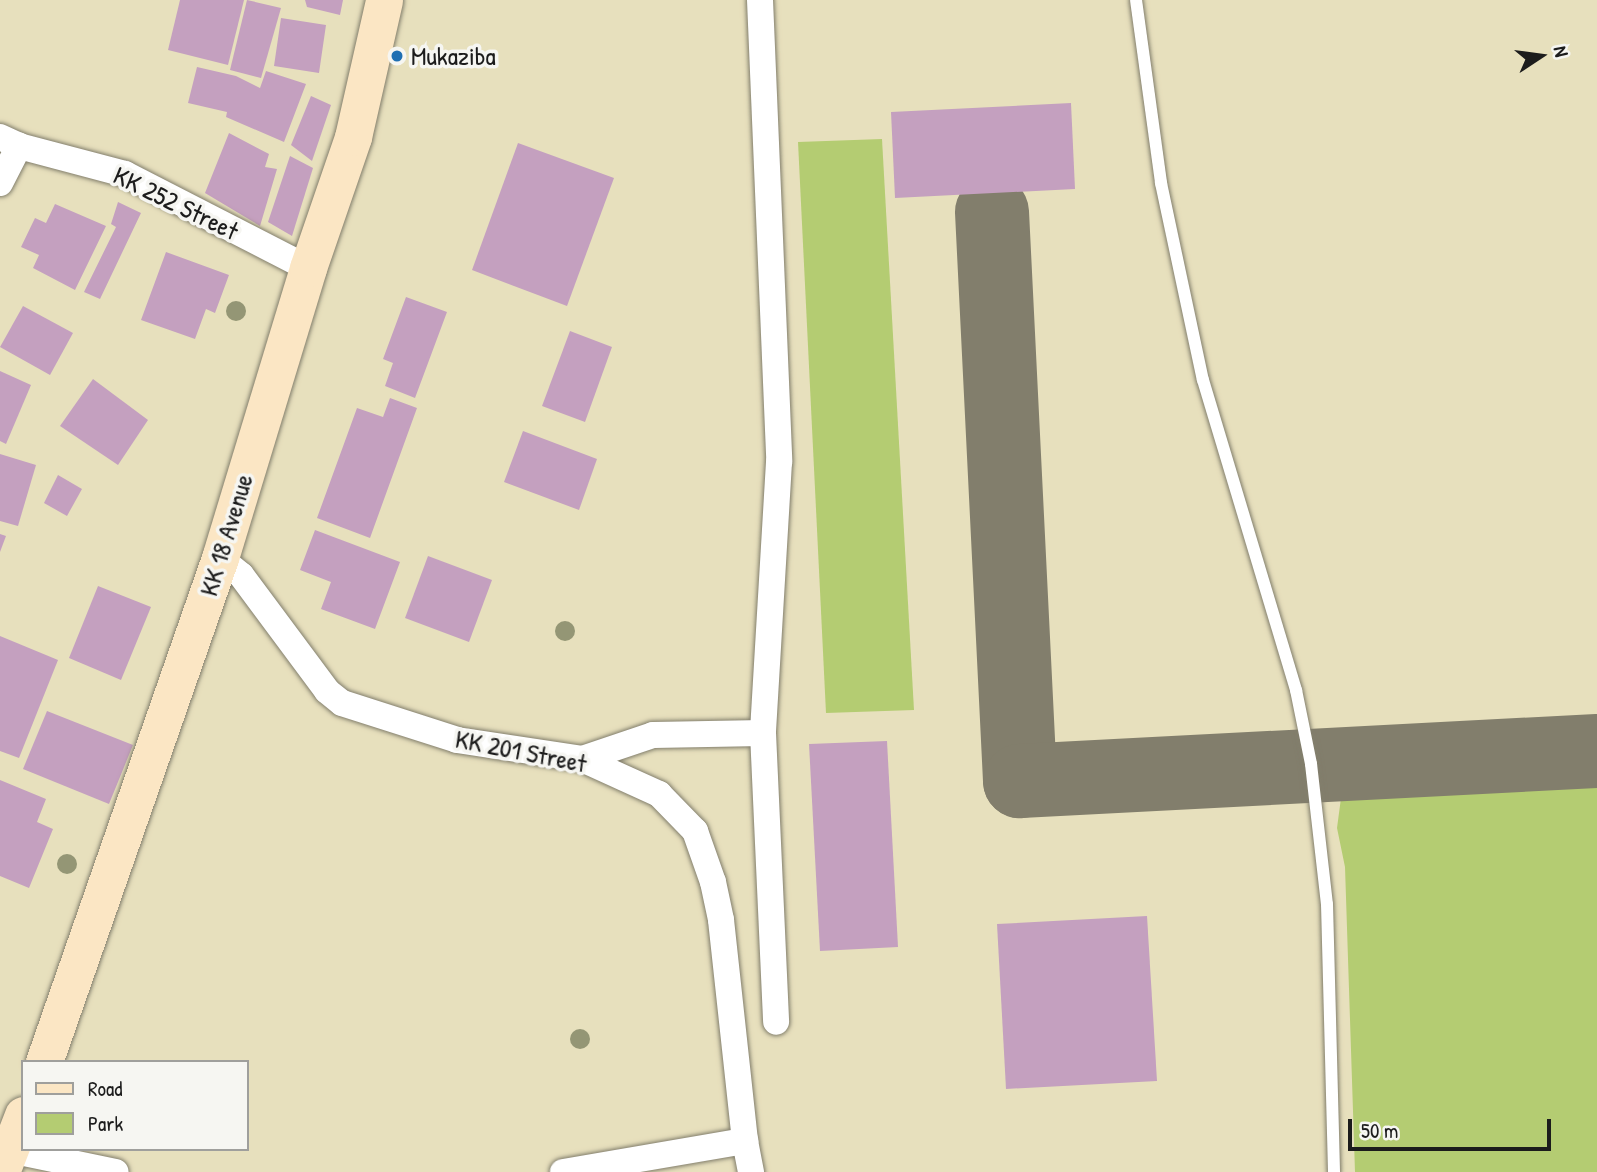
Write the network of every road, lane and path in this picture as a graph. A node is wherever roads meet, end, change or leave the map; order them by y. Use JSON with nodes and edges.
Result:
{"nodes":[{"id":1,"x":384,"y":0,"type":"edge"},
{"id":2,"x":760,"y":0,"type":"edge"},
{"id":3,"x":1136,"y":0,"type":"edge"},
{"id":4,"x":10,"y":142,"type":"edge"},
{"id":5,"x":0,"y":183,"type":"edge"},
{"id":6,"x":308,"y":268,"type":"junction"},
{"id":7,"x":220,"y":558,"type":"junction"},
{"id":8,"x":763,"y":733,"type":"junction"},
{"id":9,"x":582,"y":759,"type":"junction"},
{"id":10,"x":776,"y":1022,"type":"dead end"},
{"id":11,"x":45,"y":1060,"type":"edge"},
{"id":12,"x":21,"y":1119,"type":"edge"},
{"id":13,"x":745,"y":1141,"type":"junction"},
{"id":14,"x":3,"y":1157,"type":"edge"},
{"id":15,"x":116,"y":1172,"type":"edge"},
{"id":16,"x":563,"y":1172,"type":"edge"},
{"id":17,"x":751,"y":1172,"type":"edge"},
{"id":18,"x":1334,"y":1172,"type":"edge"}],
"edges":[{"from":1,"to":6,"type":"main road","name":"KK 18 Avenue"},
{"from":2,"to":8,"type":"street"},
{"from":3,"to":18,"type":"lane"},
{"from":4,"to":5,"type":"street"},
{"from":4,"to":6,"type":"street","name":"KK 252 Street"},
{"from":6,"to":7,"type":"main road","name":"KK 18 Avenue"},
{"from":7,"to":9,"type":"street","name":"KK 201 Street"},
{"from":7,"to":11,"type":"main road","name":"KK 18 Avenue"},
{"from":8,"to":9,"type":"street"},
{"from":8,"to":10,"type":"street"},
{"from":9,"to":13,"type":"street","name":"KK 201 Street"},
{"from":12,"to":14,"type":"main road"},
{"from":13,"to":16,"type":"street"},
{"from":13,"to":17,"type":"street","name":"KK 201 Street"},
{"from":14,"to":15,"type":"street"}]}
